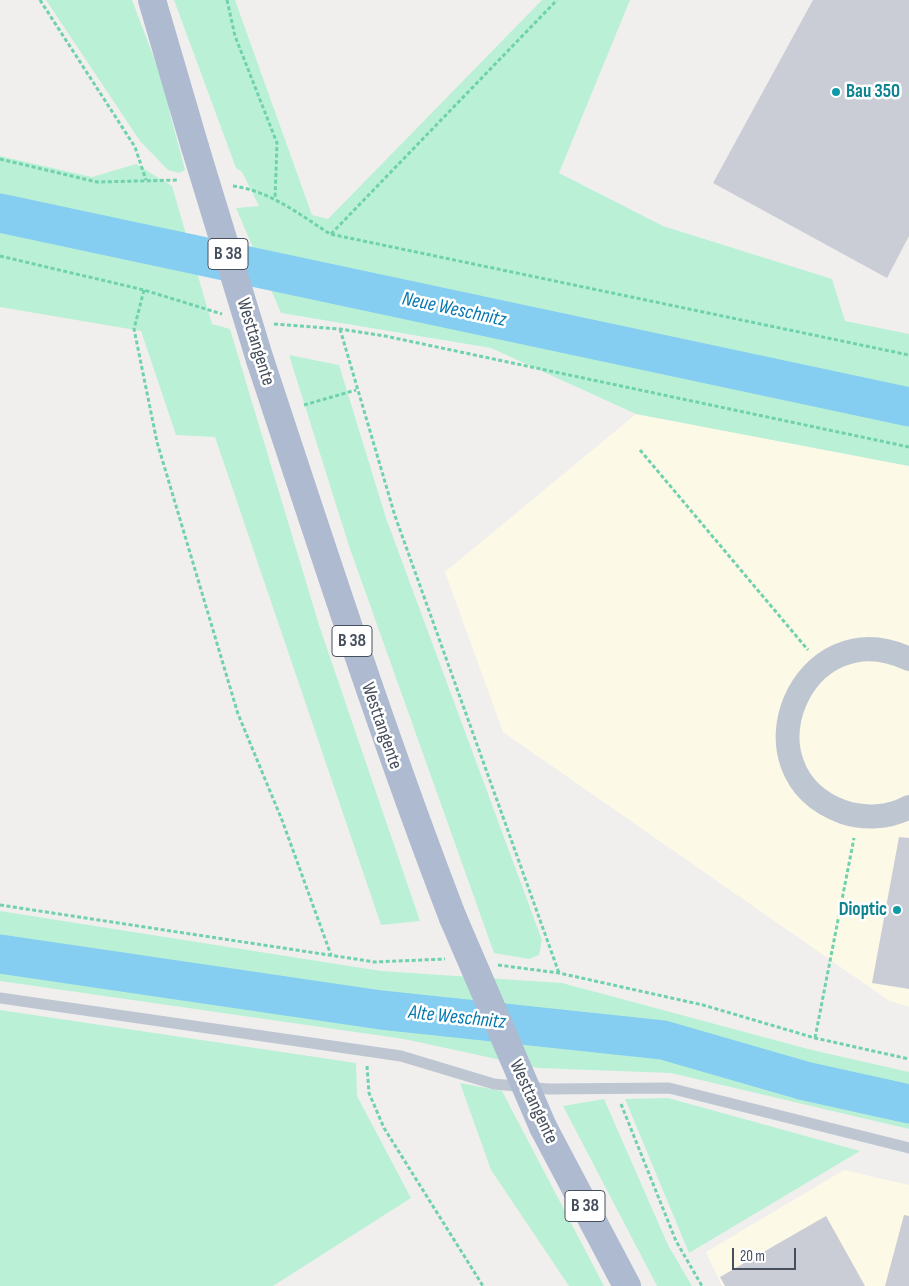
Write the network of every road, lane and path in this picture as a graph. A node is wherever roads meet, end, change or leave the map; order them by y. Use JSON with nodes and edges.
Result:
{"nodes":[{"id":1,"x":40,"y":0,"type":"edge"},
{"id":2,"x":152,"y":0,"type":"edge"},
{"id":3,"x":227,"y":0,"type":"edge"},
{"id":4,"x":557,"y":0,"type":"edge"},
{"id":5,"x":0,"y":159,"type":"edge"},
{"id":6,"x":146,"y":180,"type":"junction"},
{"id":7,"x":182,"y":180,"type":"dead end"},
{"id":8,"x":226,"y":185,"type":"dead end"},
{"id":9,"x":274,"y":199,"type":"junction"},
{"id":10,"x":330,"y":234,"type":"junction"},
{"id":11,"x":0,"y":256,"type":"edge"},
{"id":12,"x":144,"y":290,"type":"junction"},
{"id":13,"x":227,"y":316,"type":"dead end"},
{"id":14,"x":264,"y":323,"type":"dead end"},
{"id":15,"x":340,"y":329,"type":"junction"},
{"id":16,"x":909,"y":355,"type":"edge"},
{"id":17,"x":356,"y":390,"type":"junction"},
{"id":18,"x":304,"y":405,"type":"dead end"},
{"id":19,"x":909,"y":448,"type":"edge"},
{"id":20,"x":640,"y":450,"type":"dead end"},
{"id":21,"x":909,"y":659,"type":"edge"},
{"id":22,"x":820,"y":666,"type":"junction"},
{"id":23,"x":909,"y":807,"type":"edge"},
{"id":24,"x":857,"y":815,"type":"junction"},
{"id":25,"x":0,"y":905,"type":"edge"},
{"id":26,"x":331,"y":955,"type":"junction"},
{"id":27,"x":451,"y":959,"type":"dead end"},
{"id":28,"x":490,"y":964,"type":"dead end"},
{"id":29,"x":559,"y":973,"type":"junction"},
{"id":30,"x":0,"y":998,"type":"edge"},
{"id":31,"x":816,"y":1038,"type":"junction"},
{"id":32,"x":366,"y":1053,"type":"junction"},
{"id":33,"x":909,"y":1059,"type":"edge"},
{"id":34,"x":615,"y":1090,"type":"junction"},
{"id":35,"x":909,"y":1148,"type":"edge"},
{"id":36,"x":483,"y":1286,"type":"edge"},
{"id":37,"x":627,"y":1286,"type":"edge"},
{"id":38,"x":702,"y":1286,"type":"edge"}],
"edges":[{"from":1,"to":6,"type":"path"},
{"from":2,"to":37,"type":"main road","name":"Westtangente","number":"B 38","bridge":true},
{"from":3,"to":9,"type":"path"},
{"from":4,"to":10,"type":"path"},
{"from":5,"to":6,"type":"path"},
{"from":6,"to":7,"type":"path"},
{"from":8,"to":9,"type":"path"},
{"from":9,"to":10,"type":"path"},
{"from":10,"to":16,"type":"path"},
{"from":11,"to":12,"type":"path"},
{"from":12,"to":13,"type":"path"},
{"from":12,"to":26,"type":"path"},
{"from":14,"to":15,"type":"path"},
{"from":15,"to":17,"type":"path"},
{"from":15,"to":19,"type":"path"},
{"from":17,"to":18,"type":"path"},
{"from":17,"to":29,"type":"path"},
{"from":20,"to":22,"type":"path"},
{"from":21,"to":22,"type":"street"},
{"from":22,"to":24,"type":"street"},
{"from":23,"to":24,"type":"street"},
{"from":24,"to":31,"type":"path"},
{"from":25,"to":26,"type":"path"},
{"from":26,"to":27,"type":"path"},
{"from":28,"to":29,"type":"path"},
{"from":29,"to":31,"type":"path"},
{"from":30,"to":32,"type":"lane"},
{"from":31,"to":33,"type":"path"},
{"from":32,"to":34,"type":"lane"},
{"from":32,"to":36,"type":"path"},
{"from":34,"to":35,"type":"lane"},
{"from":34,"to":38,"type":"path"}]}
